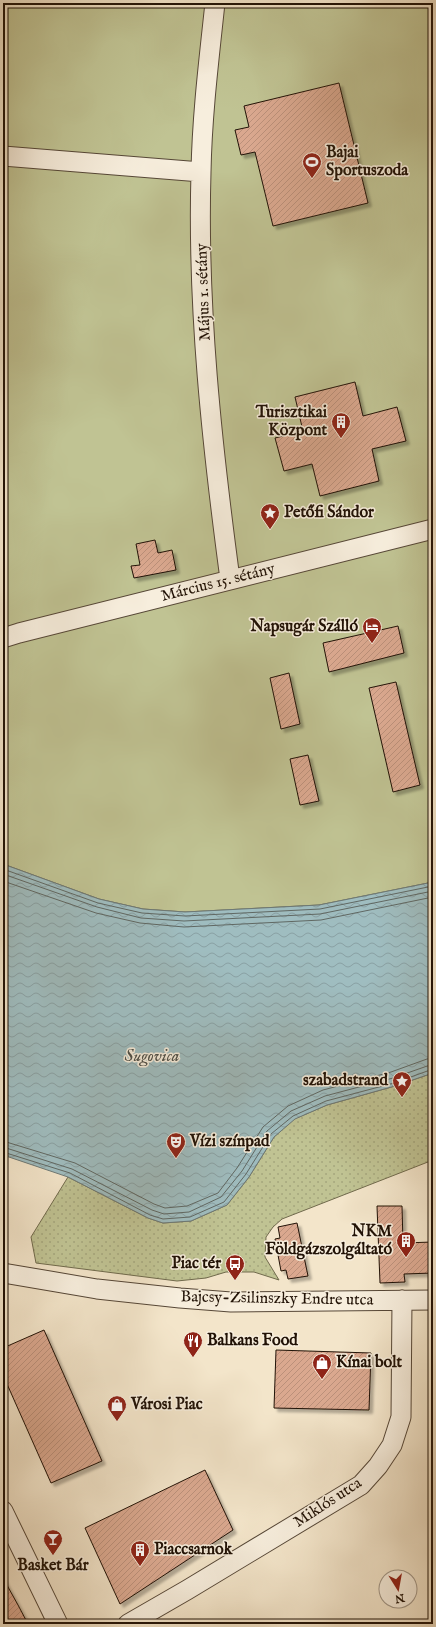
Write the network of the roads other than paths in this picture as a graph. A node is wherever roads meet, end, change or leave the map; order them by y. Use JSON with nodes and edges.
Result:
{"nodes":[{"id":1,"x":215,"y":3,"type":"edge"},
{"id":2,"x":3,"y":156,"type":"edge"},
{"id":3,"x":201,"y":172,"type":"junction"},
{"id":4,"x":433,"y":529,"type":"edge"},
{"id":5,"x":230,"y":579,"type":"junction"},
{"id":6,"x":3,"y":638,"type":"edge"},
{"id":7,"x":3,"y":1273,"type":"edge"},
{"id":8,"x":402,"y":1300,"type":"junction"},
{"id":9,"x":433,"y":1300,"type":"edge"},
{"id":10,"x":3,"y":1511,"type":"edge"},
{"id":11,"x":58,"y":1624,"type":"edge"},
{"id":12,"x":128,"y":1624,"type":"edge"}],
"edges":[{"from":1,"to":3,"type":"street","name":"Május 1. sétány"},
{"from":2,"to":3,"type":"street"},
{"from":3,"to":5,"type":"street","name":"Május 1. sétány"},
{"from":4,"to":5,"type":"street","name":"Március 15. sétány"},
{"from":5,"to":6,"type":"street","name":"Március 15. sétány"},
{"from":7,"to":8,"type":"street","name":"Bajcsy-Zsilinszky Endre utca"},
{"from":8,"to":9,"type":"street","name":"Bajcsy-Zsilinszky Endre utca"},
{"from":8,"to":12,"type":"street","name":"Miklós utca"},
{"from":10,"to":11,"type":"street"}]}
